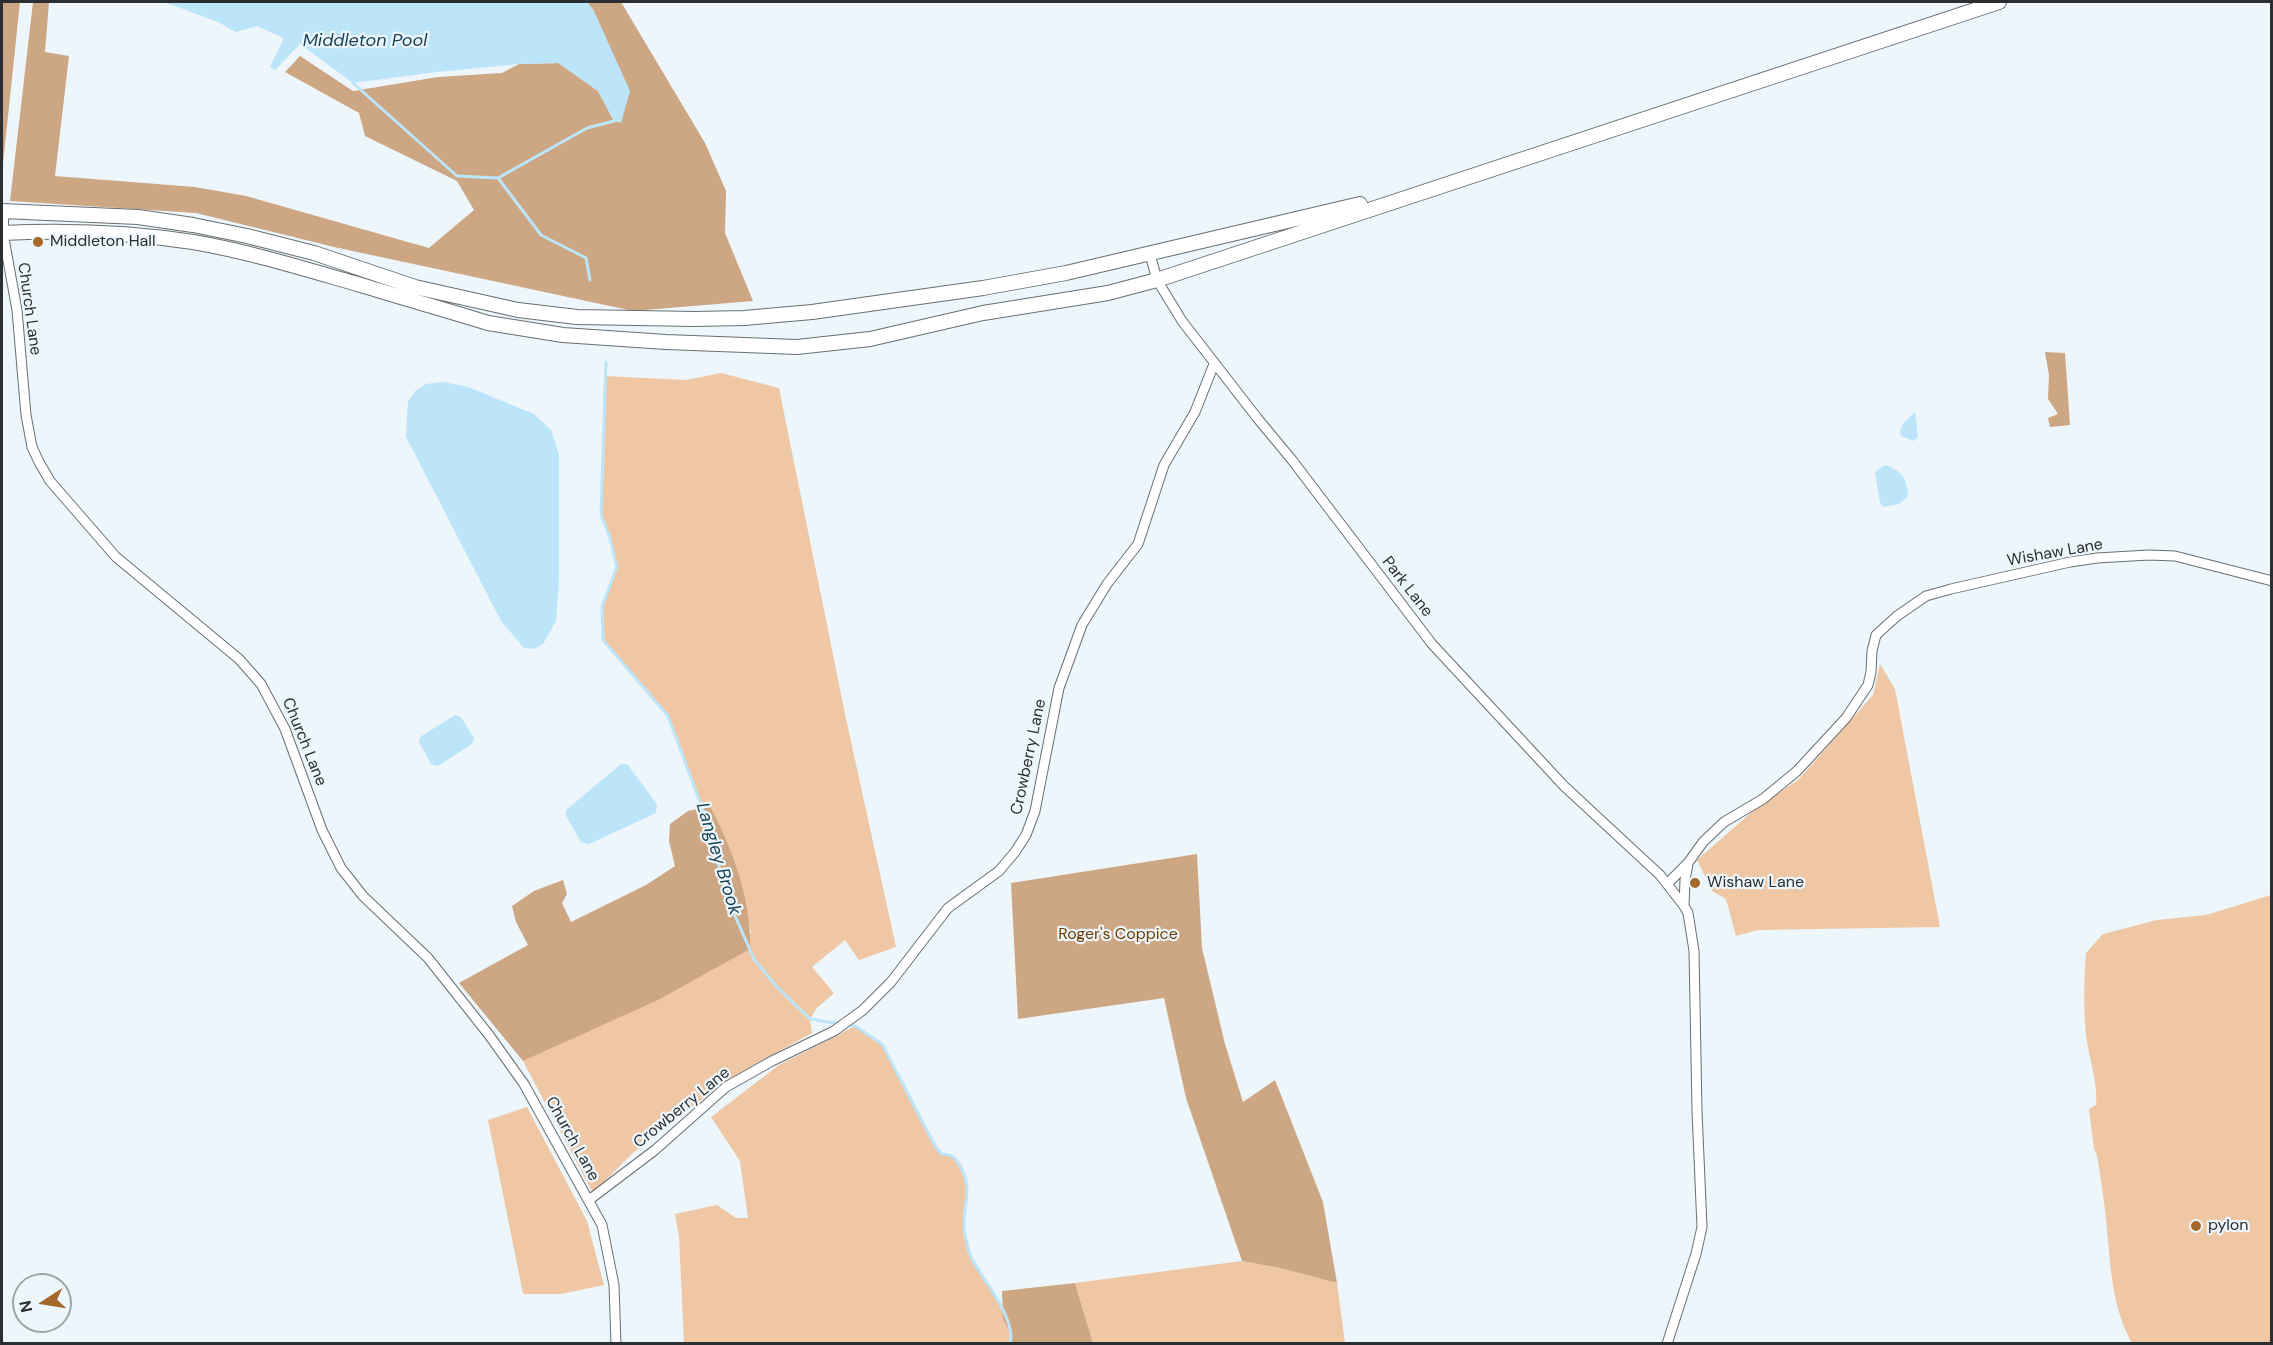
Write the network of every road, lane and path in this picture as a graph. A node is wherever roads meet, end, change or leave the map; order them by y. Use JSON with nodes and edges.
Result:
{"nodes":[{"id":1,"x":2000,"y":2,"type":"edge"},
{"id":2,"x":1447,"y":183,"type":"junction"},
{"id":3,"x":3,"y":211,"type":"edge"},
{"id":4,"x":2,"y":233,"type":"edge"},
{"id":5,"x":1150,"y":254,"type":"junction"},
{"id":6,"x":1156,"y":280,"type":"junction"},
{"id":7,"x":1214,"y":364,"type":"junction"},
{"id":8,"x":2271,"y":581,"type":"edge"},
{"id":9,"x":1688,"y":863,"type":"junction"},
{"id":10,"x":1666,"y":884,"type":"junction"},
{"id":11,"x":1684,"y":906,"type":"junction"},
{"id":12,"x":589,"y":1200,"type":"junction"},
{"id":13,"x":616,"y":1344,"type":"edge"},
{"id":14,"x":1667,"y":1344,"type":"edge"}],
"edges":[{"from":1,"to":2,"type":"main road"},
{"from":2,"to":5,"type":"main road"},
{"from":2,"to":6,"type":"main road"},
{"from":3,"to":4,"type":"street","name":"Church Lane"},
{"from":3,"to":5,"type":"main road"},
{"from":4,"to":6,"type":"main road"},
{"from":4,"to":12,"type":"street","name":"Church Lane"},
{"from":5,"to":6,"type":"street","name":"Park Lane"},
{"from":6,"to":7,"type":"street","name":"Park Lane"},
{"from":7,"to":10,"type":"street","name":"Park Lane"},
{"from":7,"to":12,"type":"street","name":"Crowberry Lane"},
{"from":8,"to":9,"type":"street","name":"Wishaw Lane"},
{"from":9,"to":10,"type":"street","name":"Wishaw Lane"},
{"from":9,"to":11,"type":"street"},
{"from":10,"to":11,"type":"street","name":"Park Lane"},
{"from":11,"to":14,"type":"street"},
{"from":12,"to":13,"type":"street","name":"Church Lane"}]}
